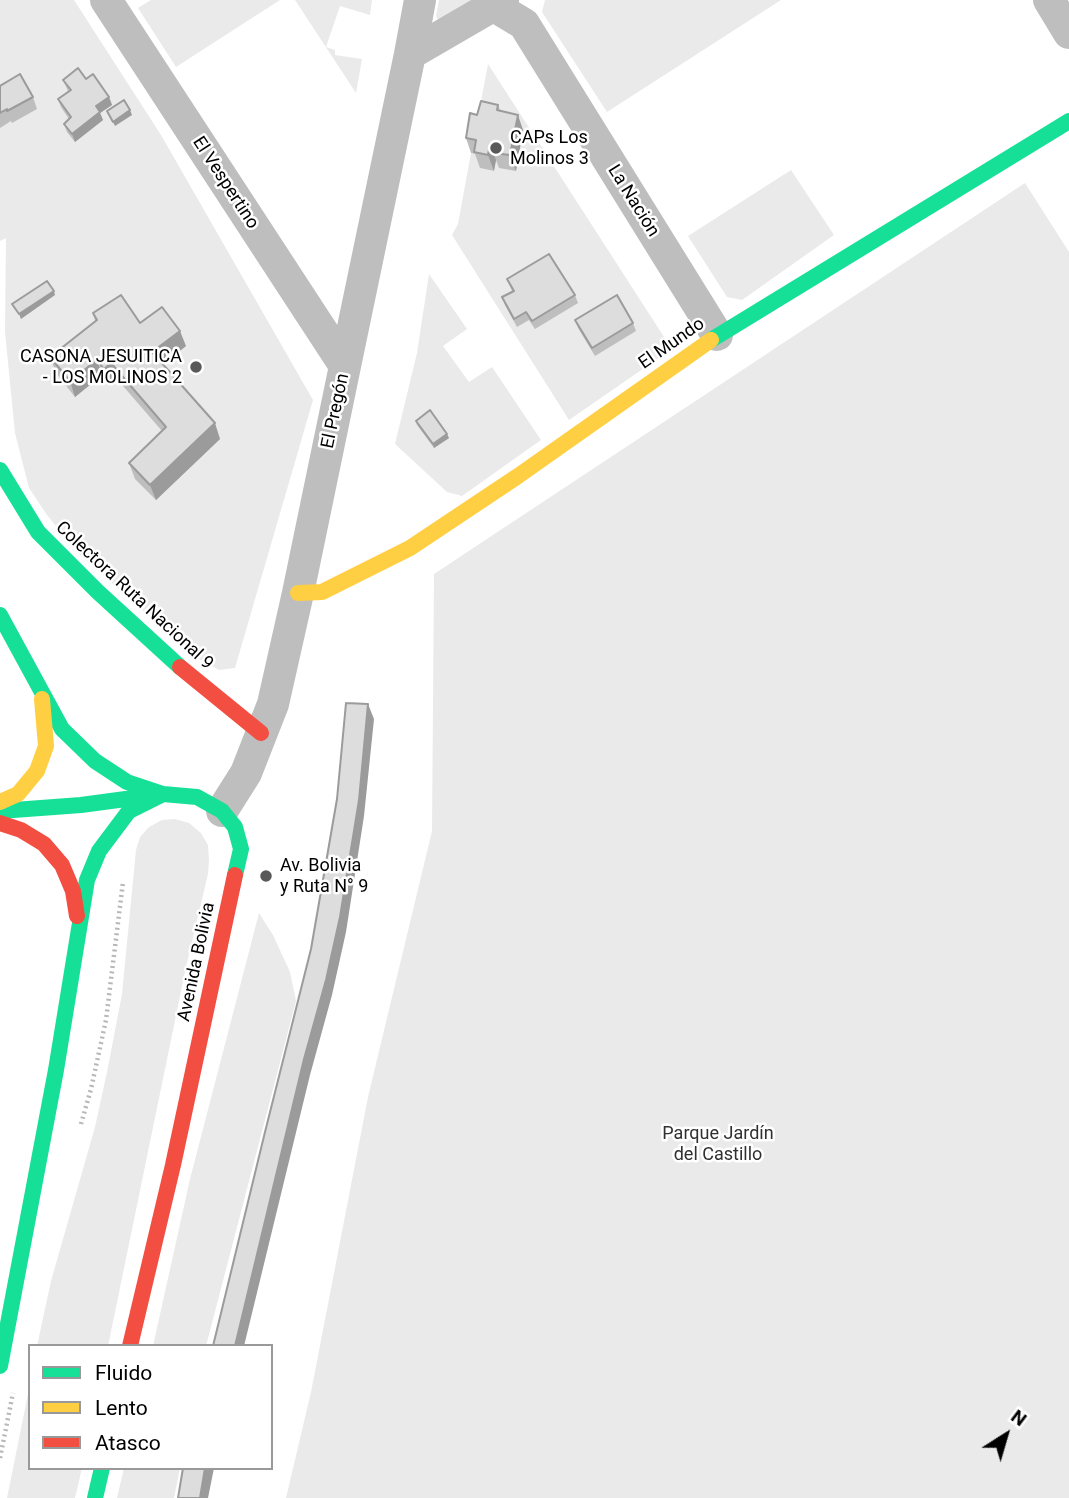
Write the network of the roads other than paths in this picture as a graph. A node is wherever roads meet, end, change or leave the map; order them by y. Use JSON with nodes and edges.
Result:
{"nodes":[{"id":1,"x":106,"y":0,"type":"edge"},
{"id":2,"x":420,"y":0,"type":"edge"},
{"id":3,"x":1049,"y":0,"type":"edge"},
{"id":4,"x":498,"y":3,"type":"edge"},
{"id":5,"x":1069,"y":33,"type":"edge"},
{"id":6,"x":410,"y":54,"type":"junction"},
{"id":7,"x":1069,"y":121,"type":"edge"},
{"id":8,"x":716,"y":335,"type":"junction"},
{"id":9,"x":345,"y":366,"type":"junction"},
{"id":10,"x":0,"y":470,"type":"edge"},
{"id":11,"x":298,"y":593,"type":"junction"},
{"id":12,"x":0,"y":615,"type":"edge"},
{"id":13,"x":42,"y":693,"type":"junction"},
{"id":14,"x":261,"y":733,"type":"junction"},
{"id":15,"x":163,"y":794,"type":"junction"},
{"id":16,"x":0,"y":802,"type":"edge"},
{"id":17,"x":0,"y":811,"type":"edge"},
{"id":18,"x":222,"y":811,"type":"junction"},
{"id":19,"x":0,"y":823,"type":"edge"},
{"id":20,"x":79,"y":936,"type":"junction"},
{"id":21,"x":130,"y":1344,"type":"edge"},
{"id":22,"x":0,"y":1366,"type":"edge"},
{"id":23,"x":102,"y":1470,"type":"edge"},
{"id":24,"x":95,"y":1498,"type":"edge"}],
"edges":[{"from":1,"to":9,"type":"street","name":"El Vespertino"},
{"from":2,"to":6,"type":"street","name":"El Pregón"},
{"from":3,"to":5,"type":"street"},
{"from":4,"to":6,"type":"street"},
{"from":4,"to":8,"type":"street","name":"La Nación"},
{"from":6,"to":9,"type":"street","name":"El Pregón"},
{"from":7,"to":8,"type":"main road","name":"El Mundo"},
{"from":8,"to":11,"type":"main road","name":"El Mundo"},
{"from":9,"to":11,"type":"street","name":"El Pregón"},
{"from":10,"to":14,"type":"main road","name":"Colectora Ruta Nacional 9"},
{"from":11,"to":14,"type":"street","name":"El Pregón"},
{"from":12,"to":13,"type":"main road"},
{"from":13,"to":15,"type":"main road"},
{"from":13,"to":16,"type":"main road"},
{"from":14,"to":18,"type":"street","name":"El Pregón"},
{"from":15,"to":17,"type":"main road"},
{"from":15,"to":18,"type":"main road"},
{"from":15,"to":20,"type":"main road"},
{"from":18,"to":21,"type":"main road","name":"Avenida Bolivia"},
{"from":19,"to":20,"type":"main road"},
{"from":20,"to":22,"type":"main road"},
{"from":23,"to":24,"type":"main road"}]}
